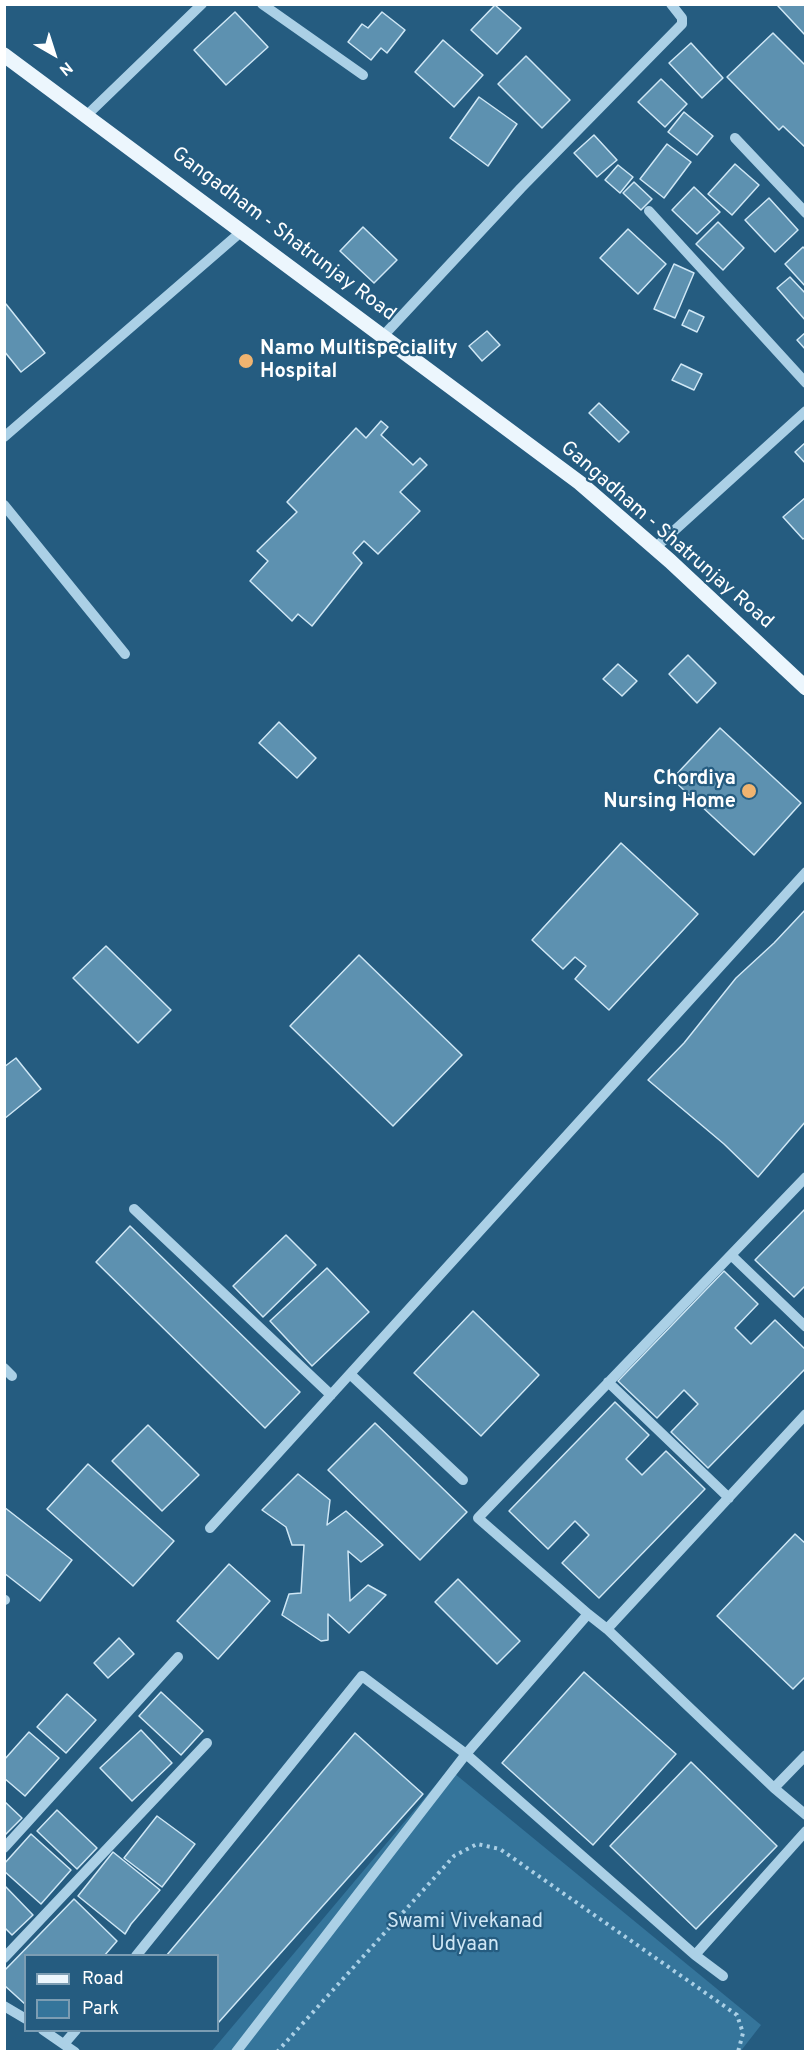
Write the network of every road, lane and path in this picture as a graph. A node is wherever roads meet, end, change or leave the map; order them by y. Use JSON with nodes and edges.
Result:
{"nodes":[{"id":1,"x":202,"y":4,"type":"edge"},
{"id":2,"x":262,"y":4,"type":"edge"},
{"id":3,"x":671,"y":4,"type":"edge"},
{"id":4,"x":4,"y":55,"type":"edge"},
{"id":5,"x":363,"y":75,"type":"dead end"},
{"id":6,"x":86,"y":116,"type":"junction"},
{"id":7,"x":735,"y":138,"type":"dead end"},
{"id":8,"x":649,"y":211,"type":"dead end"},
{"id":9,"x":806,"y":213,"type":"edge"},
{"id":10,"x":242,"y":231,"type":"junction"},
{"id":11,"x":383,"y":336,"type":"junction"},
{"id":12,"x":806,"y":383,"type":"edge"},
{"id":13,"x":806,"y":411,"type":"edge"},
{"id":14,"x":4,"y":437,"type":"edge"},
{"id":15,"x":4,"y":505,"type":"edge"},
{"id":16,"x":655,"y":548,"type":"junction"},
{"id":17,"x":124,"y":654,"type":"dead end"},
{"id":18,"x":806,"y":688,"type":"edge"},
{"id":19,"x":806,"y":872,"type":"edge"},
{"id":20,"x":806,"y":1177,"type":"edge"},
{"id":21,"x":134,"y":1209,"type":"dead end"},
{"id":22,"x":731,"y":1255,"type":"junction"},
{"id":23,"x":806,"y":1327,"type":"edge"},
{"id":24,"x":350,"y":1374,"type":"junction"},
{"id":25,"x":608,"y":1382,"type":"junction"},
{"id":26,"x":331,"y":1395,"type":"junction"},
{"id":27,"x":806,"y":1414,"type":"edge"},
{"id":28,"x":464,"y":1480,"type":"dead end"},
{"id":29,"x":729,"y":1498,"type":"junction"},
{"id":30,"x":210,"y":1528,"type":"dead end"},
{"id":31,"x":588,"y":1614,"type":"junction"},
{"id":32,"x":607,"y":1629,"type":"junction"},
{"id":33,"x":178,"y":1657,"type":"dead end"},
{"id":34,"x":207,"y":1743,"type":"dead end"},
{"id":35,"x":466,"y":1754,"type":"junction"},
{"id":36,"x":806,"y":1755,"type":"edge"},
{"id":37,"x":774,"y":1788,"type":"junction"},
{"id":38,"x":806,"y":1815,"type":"edge"},
{"id":39,"x":806,"y":1831,"type":"edge"},
{"id":40,"x":4,"y":1848,"type":"edge"},
{"id":41,"x":138,"y":1954,"type":"edge"},
{"id":42,"x":695,"y":1955,"type":"junction"},
{"id":43,"x":4,"y":1958,"type":"edge"},
{"id":44,"x":723,"y":1976,"type":"dead end"},
{"id":45,"x":4,"y":2006,"type":"edge"},
{"id":46,"x":24,"y":2018,"type":"edge"},
{"id":47,"x":45,"y":2032,"type":"edge"},
{"id":48,"x":75,"y":2032,"type":"edge"},
{"id":49,"x":64,"y":2044,"type":"junction"},
{"id":50,"x":75,"y":2052,"type":"edge"},
{"id":51,"x":236,"y":2052,"type":"edge"},
{"id":52,"x":277,"y":2052,"type":"edge"},
{"id":53,"x":738,"y":2052,"type":"edge"}],
"edges":[{"from":1,"to":6,"type":"street"},
{"from":2,"to":5,"type":"street"},
{"from":3,"to":11,"type":"street"},
{"from":4,"to":6,"type":"main road","name":"Gangadham - Shatrunjay Road"},
{"from":6,"to":10,"type":"main road","name":"Gangadham - Shatrunjay Road"},
{"from":7,"to":9,"type":"street"},
{"from":8,"to":12,"type":"street"},
{"from":10,"to":11,"type":"main road","name":"Gangadham - Shatrunjay Road"},
{"from":10,"to":14,"type":"street"},
{"from":11,"to":16,"type":"main road","name":"Gangadham - Shatrunjay Road"},
{"from":13,"to":16,"type":"street"},
{"from":15,"to":17,"type":"street"},
{"from":16,"to":18,"type":"main road","name":"Gangadham - Shatrunjay Road"},
{"from":19,"to":24,"type":"street"},
{"from":20,"to":22,"type":"street"},
{"from":21,"to":26,"type":"street"},
{"from":22,"to":23,"type":"street"},
{"from":22,"to":25,"type":"street"},
{"from":24,"to":26,"type":"street"},
{"from":24,"to":28,"type":"street"},
{"from":25,"to":29,"type":"street"},
{"from":25,"to":31,"type":"street"},
{"from":26,"to":30,"type":"street"},
{"from":27,"to":29,"type":"street"},
{"from":29,"to":32,"type":"street"},
{"from":31,"to":32,"type":"street"},
{"from":31,"to":35,"type":"street"},
{"from":32,"to":37,"type":"street"},
{"from":33,"to":40,"type":"street"},
{"from":34,"to":43,"type":"street"},
{"from":35,"to":41,"type":"street"},
{"from":35,"to":42,"type":"street"},
{"from":35,"to":51,"type":"street"},
{"from":36,"to":37,"type":"street"},
{"from":37,"to":38,"type":"street"},
{"from":39,"to":42,"type":"street"},
{"from":42,"to":44,"type":"street"},
{"from":45,"to":46,"type":"street"},
{"from":47,"to":49,"type":"street"},
{"from":48,"to":49,"type":"street"},
{"from":49,"to":50,"type":"street"},
{"from":52,"to":53,"type":"path"}]}
